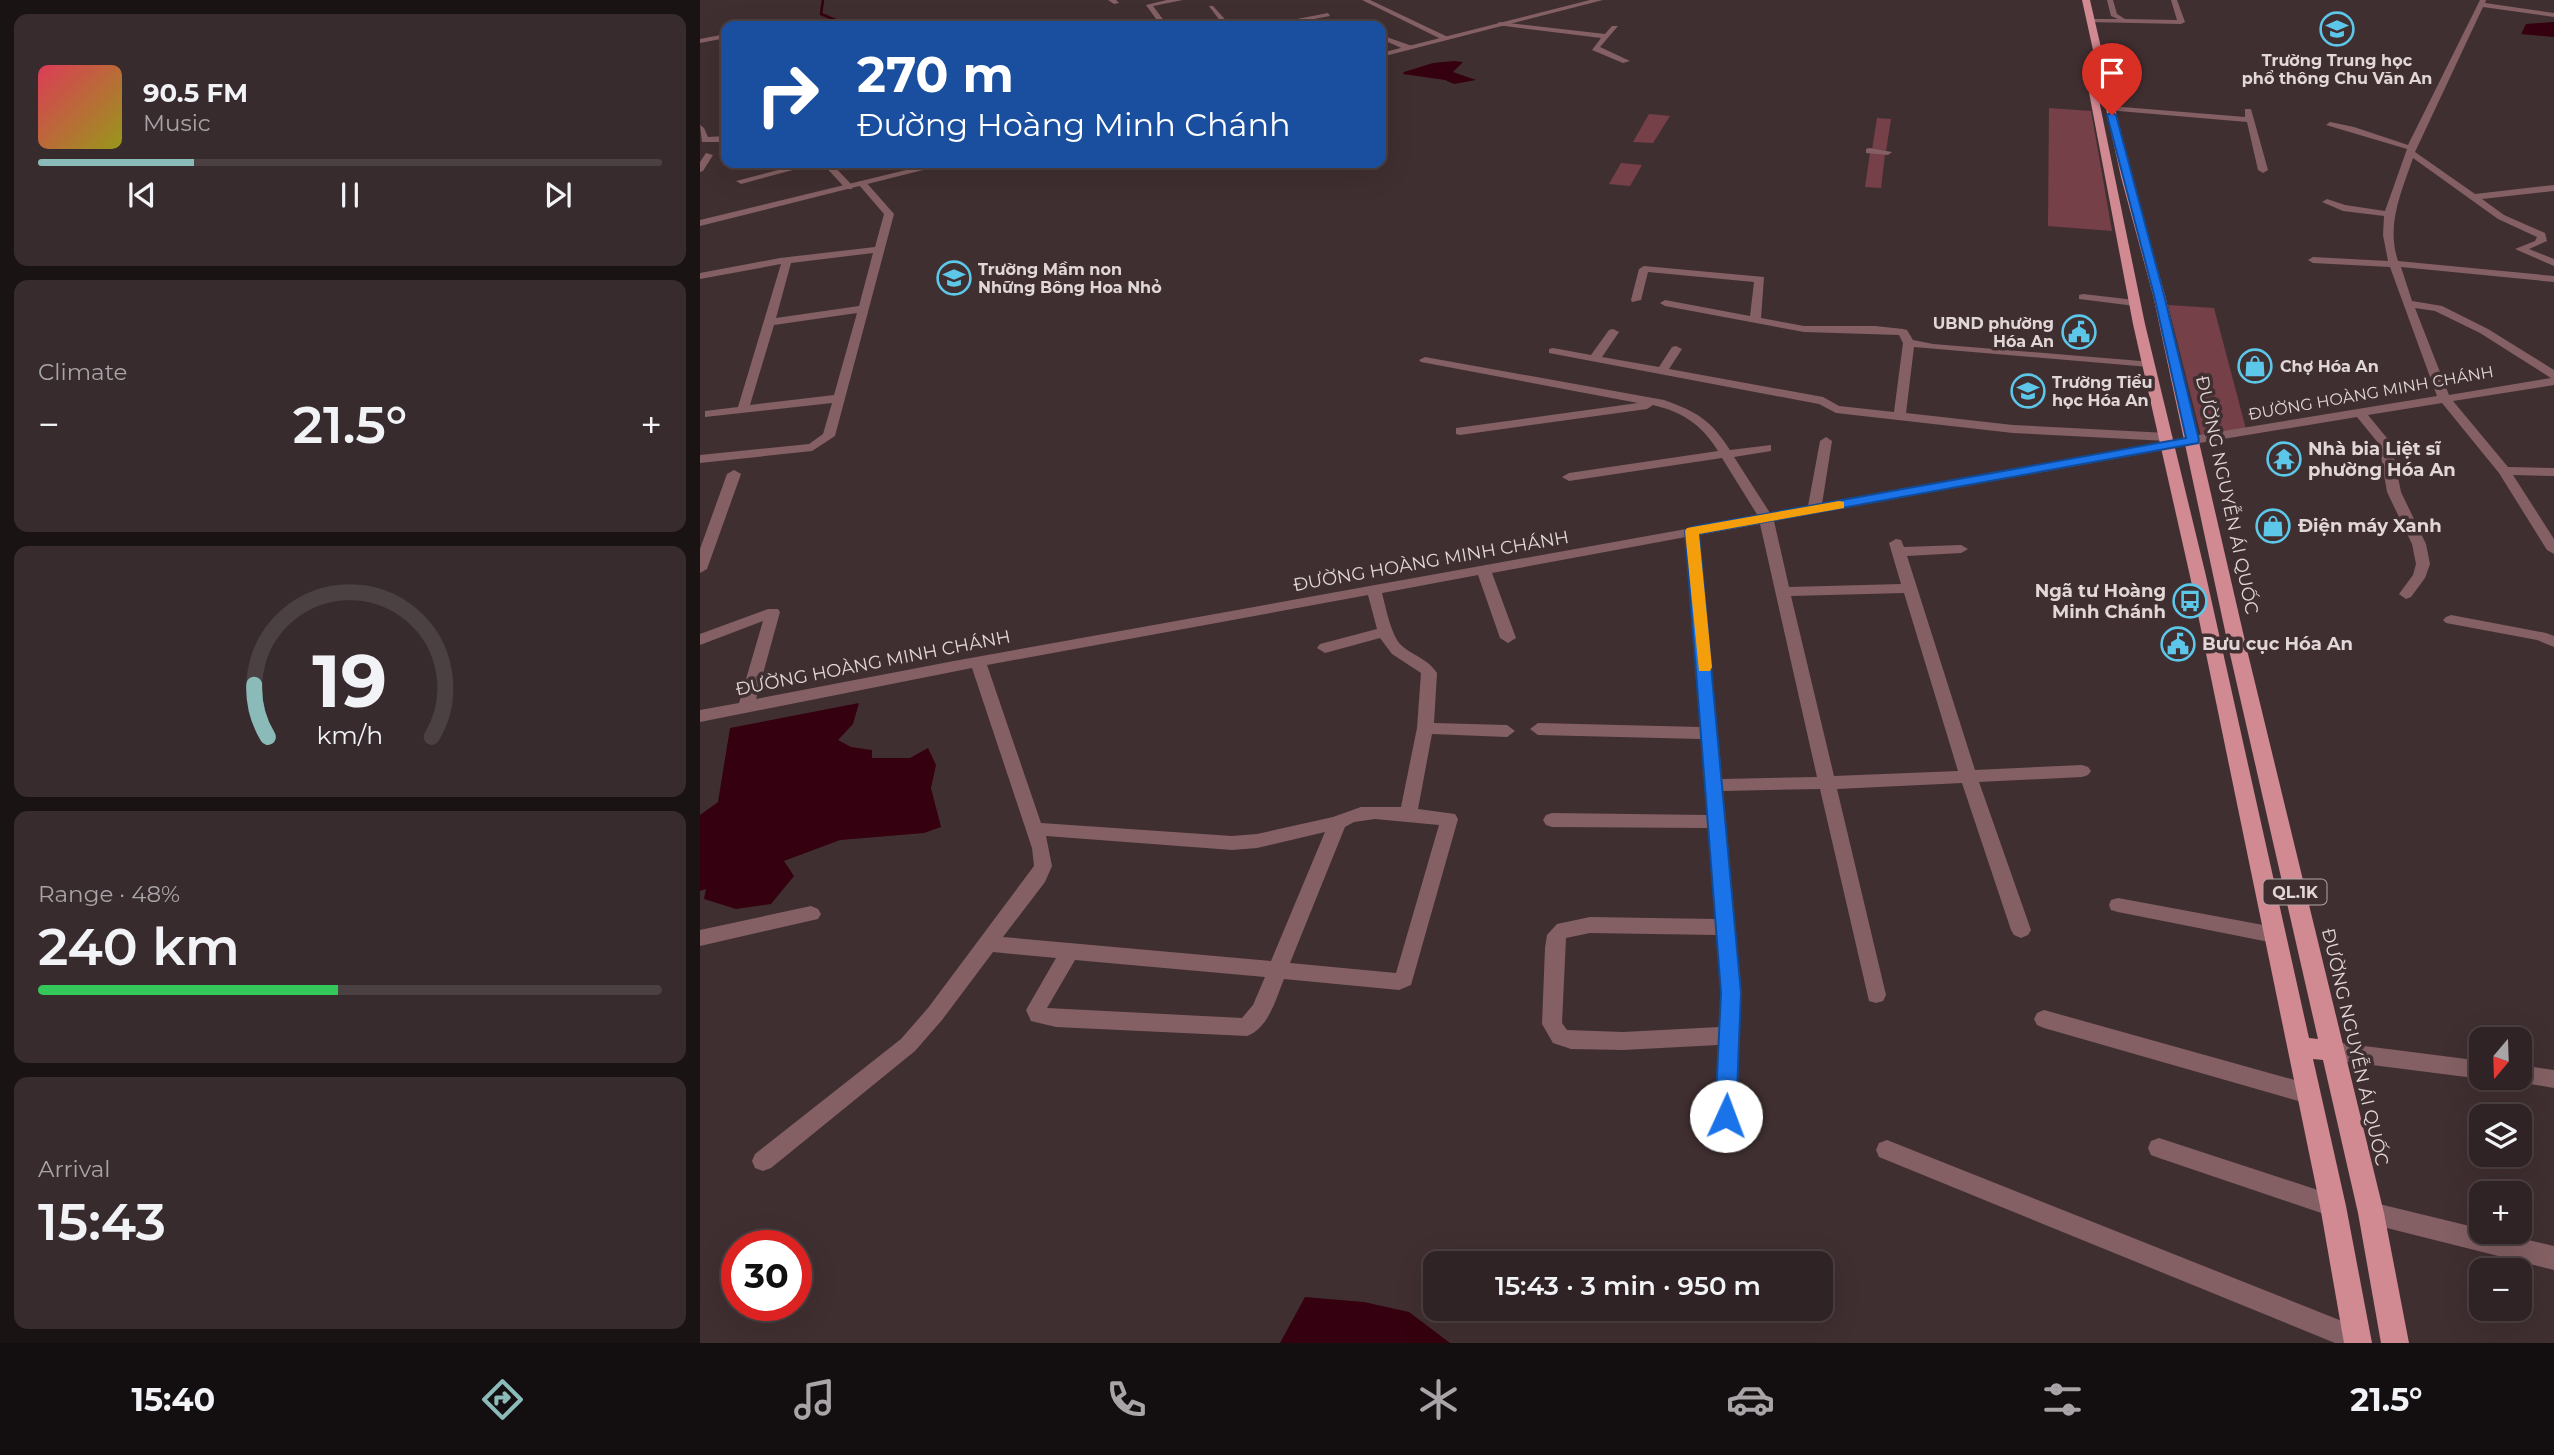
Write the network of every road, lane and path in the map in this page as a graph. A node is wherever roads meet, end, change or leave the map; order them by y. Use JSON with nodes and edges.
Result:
{"nodes":[{"id":1,"x":1055,"y":0,"type":"edge"},
{"id":2,"x":1180,"y":0,"type":"edge"},
{"id":3,"x":1365,"y":0,"type":"edge"},
{"id":4,"x":1599,"y":0,"type":"edge"},
{"id":5,"x":2075,"y":0,"type":"edge"},
{"id":6,"x":2085,"y":0,"type":"edge"},
{"id":7,"x":2110,"y":0,"type":"edge"},
{"id":8,"x":2174,"y":0,"type":"edge"},
{"id":9,"x":1039,"y":2,"type":"dead end"},
{"id":10,"x":2483,"y":3,"type":"edge"},
{"id":11,"x":1211,"y":7,"type":"dead end"},
{"id":12,"x":1410,"y":12,"type":"dead end"},
{"id":13,"x":1328,"y":15,"type":"dead end"},
{"id":14,"x":1393,"y":15,"type":"junction"},
{"id":15,"x":2554,"y":15,"type":"edge"},
{"id":16,"x":1161,"y":21,"type":"edge"},
{"id":17,"x":1224,"y":21,"type":"edge"},
{"id":18,"x":1289,"y":21,"type":"edge"},
{"id":19,"x":2090,"y":21,"type":"junction"},
{"id":20,"x":2123,"y":22,"type":"junction"},
{"id":21,"x":1499,"y":24,"type":"junction"},
{"id":22,"x":1615,"y":28,"type":"dead end"},
{"id":23,"x":1606,"y":36,"type":"junction"},
{"id":24,"x":721,"y":37,"type":"edge"},
{"id":25,"x":1446,"y":38,"type":"junction"},
{"id":26,"x":1386,"y":39,"type":"edge"},
{"id":27,"x":700,"y":41,"type":"edge"},
{"id":28,"x":1409,"y":48,"type":"junction"},
{"id":29,"x":1386,"y":54,"type":"edge"},
{"id":30,"x":1626,"y":61,"type":"dead end"},
{"id":31,"x":2096,"y":107,"type":"junction"},
{"id":32,"x":2110,"y":108,"type":"junction"},
{"id":33,"x":2248,"y":110,"type":"dead end"},
{"id":34,"x":2250,"y":120,"type":"junction"},
{"id":35,"x":2330,"y":125,"type":"dead end"},
{"id":36,"x":700,"y":128,"type":"edge"},
{"id":37,"x":721,"y":139,"type":"edge"},
{"id":38,"x":703,"y":141,"type":"edge"},
{"id":39,"x":1869,"y":151,"type":"dead end"},
{"id":40,"x":1888,"y":152,"type":"dead end"},
{"id":41,"x":2410,"y":155,"type":"junction"},
{"id":42,"x":794,"y":168,"type":"edge"},
{"id":43,"x":831,"y":168,"type":"edge"},
{"id":44,"x":925,"y":168,"type":"edge"},
{"id":45,"x":2263,"y":170,"type":"dead end"},
{"id":46,"x":741,"y":181,"type":"dead end"},
{"id":47,"x":862,"y":183,"type":"junction"},
{"id":48,"x":849,"y":187,"type":"junction"},
{"id":49,"x":2554,"y":188,"type":"edge"},
{"id":50,"x":2474,"y":197,"type":"junction"},
{"id":51,"x":2327,"y":202,"type":"dead end"},
{"id":52,"x":2389,"y":214,"type":"junction"},
{"id":53,"x":700,"y":223,"type":"edge"},
{"id":54,"x":880,"y":249,"type":"junction"},
{"id":55,"x":787,"y":260,"type":"junction"},
{"id":56,"x":2313,"y":260,"type":"dead end"},
{"id":57,"x":2554,"y":264,"type":"edge"},
{"id":58,"x":2394,"y":265,"type":"junction"},
{"id":59,"x":700,"y":276,"type":"edge"},
{"id":60,"x":2554,"y":279,"type":"edge"},
{"id":61,"x":2083,"y":297,"type":"dead end"},
{"id":62,"x":1636,"y":300,"type":"dead end"},
{"id":63,"x":1665,"y":303,"type":"dead end"},
{"id":64,"x":2135,"y":303,"type":"junction"},
{"id":65,"x":2407,"y":304,"type":"junction"},
{"id":66,"x":863,"y":309,"type":"junction"},
{"id":67,"x":1755,"y":320,"type":"junction"},
{"id":68,"x":769,"y":322,"type":"junction"},
{"id":69,"x":1613,"y":332,"type":"dead end"},
{"id":70,"x":1909,"y":342,"type":"junction"},
{"id":71,"x":1676,"y":349,"type":"dead end"},
{"id":72,"x":1553,"y":351,"type":"dead end"},
{"id":73,"x":1594,"y":359,"type":"junction"},
{"id":74,"x":1425,"y":360,"type":"dead end"},
{"id":75,"x":2149,"y":364,"type":"junction"},
{"id":76,"x":1662,"y":371,"type":"junction"},
{"id":77,"x":2554,"y":375,"type":"edge"},
{"id":78,"x":2554,"y":381,"type":"edge"},
{"id":79,"x":839,"y":398,"type":"junction"},
{"id":80,"x":2444,"y":398,"type":"junction"},
{"id":81,"x":1660,"y":403,"type":"junction"},
{"id":82,"x":743,"y":410,"type":"junction"},
{"id":83,"x":709,"y":414,"type":"dead end"},
{"id":84,"x":2361,"y":414,"type":"junction"},
{"id":85,"x":1899,"y":417,"type":"junction"},
{"id":86,"x":1460,"y":431,"type":"dead end"},
{"id":87,"x":2193,"y":440,"type":"junction"},
{"id":88,"x":1826,"y":441,"type":"dead end"},
{"id":89,"x":2168,"y":441,"type":"junction"},
{"id":90,"x":1766,"y":448,"type":"dead end"},
{"id":91,"x":1726,"y":454,"type":"junction"},
{"id":92,"x":700,"y":459,"type":"edge"},
{"id":93,"x":2504,"y":471,"type":"junction"},
{"id":94,"x":2554,"y":472,"type":"edge"},
{"id":95,"x":734,"y":474,"type":"dead end"},
{"id":96,"x":1569,"y":477,"type":"dead end"},
{"id":97,"x":1814,"y":510,"type":"junction"},
{"id":98,"x":1766,"y":518,"type":"junction"},
{"id":99,"x":1692,"y":531,"type":"junction"},
{"id":100,"x":1961,"y":549,"type":"dead end"},
{"id":101,"x":2554,"y":550,"type":"edge"},
{"id":102,"x":700,"y":569,"type":"edge"},
{"id":103,"x":1484,"y":571,"type":"junction"},
{"id":104,"x":1910,"y":588,"type":"junction"},
{"id":105,"x":1374,"y":591,"type":"junction"},
{"id":106,"x":1783,"y":592,"type":"junction"},
{"id":107,"x":2406,"y":594,"type":"dead end"},
{"id":108,"x":2451,"y":620,"type":"dead end"},
{"id":109,"x":1387,"y":631,"type":"junction"},
{"id":110,"x":1508,"y":638,"type":"dead end"},
{"id":111,"x":700,"y":640,"type":"edge"},
{"id":112,"x":2554,"y":642,"type":"edge"},
{"id":113,"x":1325,"y":648,"type":"dead end"},
{"id":114,"x":978,"y":662,"type":"junction"},
{"id":115,"x":746,"y":707,"type":"junction"},
{"id":116,"x":700,"y":716,"type":"edge"},
{"id":117,"x":1425,"y":728,"type":"junction"},
{"id":118,"x":1538,"y":729,"type":"dead end"},
{"id":119,"x":1507,"y":731,"type":"dead end"},
{"id":120,"x":1710,"y":733,"type":"junction"},
{"id":121,"x":2082,"y":771,"type":"dead end"},
{"id":122,"x":1968,"y":776,"type":"junction"},
{"id":123,"x":1827,"y":783,"type":"junction"},
{"id":124,"x":1714,"y":785,"type":"junction"},
{"id":125,"x":1408,"y":816,"type":"junction"},
{"id":126,"x":1552,"y":820,"type":"dead end"},
{"id":127,"x":1716,"y":822,"type":"junction"},
{"id":128,"x":1338,"y":823,"type":"junction"},
{"id":129,"x":1035,"y":829,"type":"junction"},
{"id":130,"x":2119,"y":905,"type":"dead end"},
{"id":131,"x":811,"y":914,"type":"dead end"},
{"id":132,"x":1725,"y":927,"type":"junction"},
{"id":133,"x":2021,"y":930,"type":"dead end"},
{"id":134,"x":2274,"y":935,"type":"junction"},
{"id":135,"x":700,"y":938,"type":"edge"},
{"id":136,"x":988,"y":944,"type":"junction"},
{"id":137,"x":1069,"y":951,"type":"junction"},
{"id":138,"x":1278,"y":970,"type":"junction"},
{"id":139,"x":1876,"y":995,"type":"dead end"},
{"id":140,"x":2044,"y":1019,"type":"dead end"},
{"id":141,"x":1729,"y":1036,"type":"junction"},
{"id":142,"x":2298,"y":1047,"type":"junction"},
{"id":143,"x":2333,"y":1051,"type":"junction"},
{"id":144,"x":2469,"y":1067,"type":"edge"},
{"id":145,"x":2532,"y":1076,"type":"edge"},
{"id":146,"x":2554,"y":1079,"type":"edge"},
{"id":147,"x":2309,"y":1094,"type":"junction"},
{"id":148,"x":1725,"y":1137,"type":"dead end"},
{"id":149,"x":2159,"y":1148,"type":"dead end"},
{"id":150,"x":1887,"y":1150,"type":"dead end"},
{"id":151,"x":763,"y":1161,"type":"dead end"},
{"id":152,"x":2333,"y":1206,"type":"junction"},
{"id":153,"x":2371,"y":1213,"type":"junction"},
{"id":154,"x":2554,"y":1258,"type":"edge"},
{"id":155,"x":2358,"y":1341,"type":"edge"},
{"id":156,"x":2395,"y":1343,"type":"edge"}],
"edges":[{"from":1,"to":9,"type":"street"},
{"from":2,"to":16,"type":"street"},
{"from":3,"to":14,"type":"street"},
{"from":4,"to":21,"type":"street"},
{"from":5,"to":31,"type":"main road","number":"QL.1K"},
{"from":6,"to":19,"type":"main road","number":"QL.1K"},
{"from":7,"to":20,"type":"street"},
{"from":8,"to":20,"type":"street"},
{"from":10,"to":15,"type":"street"},
{"from":10,"to":41,"type":"street"},
{"from":11,"to":17,"type":"street"},
{"from":12,"to":14,"type":"street"},
{"from":13,"to":18,"type":"street"},
{"from":14,"to":25,"type":"street"},
{"from":19,"to":20,"type":"street"},
{"from":19,"to":32,"type":"main road","number":"QL.1K"},
{"from":21,"to":23,"type":"street"},
{"from":21,"to":25,"type":"street"},
{"from":22,"to":23,"type":"street"},
{"from":23,"to":30,"type":"street"},
{"from":24,"to":27,"type":"street"},
{"from":25,"to":28,"type":"street"},
{"from":26,"to":28,"type":"street"},
{"from":28,"to":29,"type":"street"},
{"from":31,"to":32,"type":"main road"},
{"from":31,"to":64,"type":"main road","number":"QL.1K"},
{"from":32,"to":34,"type":"street"},
{"from":32,"to":87,"type":"main road","name":"ĐƯỜNG NGUYỄN ÁI QUỐC","number":"QL.1K"},
{"from":33,"to":34,"type":"street"},
{"from":34,"to":45,"type":"street"},
{"from":35,"to":41,"type":"street"},
{"from":36,"to":38,"type":"street"},
{"from":37,"to":38,"type":"street"},
{"from":39,"to":40,"type":"street"},
{"from":41,"to":50,"type":"street"},
{"from":41,"to":52,"type":"street"},
{"from":42,"to":46,"type":"street"},
{"from":43,"to":48,"type":"street"},
{"from":44,"to":47,"type":"street"},
{"from":47,"to":48,"type":"street"},
{"from":47,"to":54,"type":"street"},
{"from":48,"to":53,"type":"street"},
{"from":49,"to":50,"type":"street"},
{"from":50,"to":57,"type":"street"},
{"from":51,"to":52,"type":"street"},
{"from":52,"to":58,"type":"street"},
{"from":54,"to":55,"type":"street"},
{"from":54,"to":66,"type":"street"},
{"from":55,"to":59,"type":"street"},
{"from":55,"to":68,"type":"street"},
{"from":56,"to":58,"type":"street"},
{"from":58,"to":60,"type":"street"},
{"from":58,"to":65,"type":"street"},
{"from":61,"to":64,"type":"street"},
{"from":62,"to":67,"type":"street"},
{"from":63,"to":67,"type":"street"},
{"from":64,"to":75,"type":"main road","number":"QL.1K"},
{"from":65,"to":77,"type":"street"},
{"from":65,"to":80,"type":"street"},
{"from":66,"to":68,"type":"street"},
{"from":66,"to":79,"type":"street"},
{"from":67,"to":70,"type":"street"},
{"from":68,"to":82,"type":"street"},
{"from":69,"to":73,"type":"street"},
{"from":70,"to":75,"type":"street"},
{"from":70,"to":85,"type":"street"},
{"from":71,"to":76,"type":"street"},
{"from":72,"to":73,"type":"street"},
{"from":73,"to":76,"type":"street"},
{"from":74,"to":81,"type":"street"},
{"from":75,"to":89,"type":"main road","number":"QL.1K"},
{"from":76,"to":85,"type":"street"},
{"from":78,"to":80,"type":"street","name":"ĐƯỜNG HOÀNG MINH CHÁNH"},
{"from":79,"to":82,"type":"street"},
{"from":79,"to":92,"type":"street"},
{"from":80,"to":84,"type":"street","name":"ĐƯỜNG HOÀNG MINH CHÁNH"},
{"from":80,"to":93,"type":"street"},
{"from":81,"to":86,"type":"street"},
{"from":81,"to":91,"type":"street"},
{"from":82,"to":83,"type":"street"},
{"from":84,"to":87,"type":"street","name":"ĐƯỜNG HOÀNG MINH CHÁNH"},
{"from":84,"to":107,"type":"street"},
{"from":85,"to":89,"type":"street"},
{"from":87,"to":89,"type":"main road"},
{"from":87,"to":143,"type":"main road","name":"ĐƯỜNG NGUYỄN ÁI QUỐC","number":"QL.1K"},
{"from":88,"to":97,"type":"street"},
{"from":89,"to":97,"type":"street","name":"ĐƯỜNG HOÀNG MINH CHÁNH"},
{"from":89,"to":134,"type":"main road","number":"QL.1K"},
{"from":90,"to":91,"type":"street"},
{"from":91,"to":96,"type":"street"},
{"from":91,"to":98,"type":"street"},
{"from":93,"to":94,"type":"street"},
{"from":93,"to":101,"type":"street"},
{"from":95,"to":102,"type":"street"},
{"from":97,"to":98,"type":"street","name":"ĐƯỜNG HOÀNG MINH CHÁNH"},
{"from":98,"to":99,"type":"street","name":"ĐƯỜNG HOÀNG MINH CHÁNH"},
{"from":98,"to":106,"type":"street"},
{"from":99,"to":103,"type":"street","name":"ĐƯỜNG HOÀNG MINH CHÁNH"},
{"from":99,"to":120,"type":"street"},
{"from":100,"to":104,"type":"street"},
{"from":103,"to":105,"type":"street","name":"ĐƯỜNG HOÀNG MINH CHÁNH"},
{"from":103,"to":110,"type":"street"},
{"from":104,"to":106,"type":"street"},
{"from":104,"to":122,"type":"street"},
{"from":105,"to":109,"type":"street"},
{"from":105,"to":114,"type":"street","name":"ĐƯỜNG HOÀNG MINH CHÁNH"},
{"from":106,"to":123,"type":"street"},
{"from":108,"to":112,"type":"street"},
{"from":109,"to":113,"type":"street"},
{"from":109,"to":117,"type":"street"},
{"from":111,"to":115,"type":"street"},
{"from":114,"to":115,"type":"street","name":"ĐƯỜNG HOÀNG MINH CHÁNH"},
{"from":114,"to":129,"type":"street"},
{"from":115,"to":116,"type":"street","name":"ĐƯỜNG HOÀNG MINH CHÁNH"},
{"from":117,"to":119,"type":"street"},
{"from":117,"to":125,"type":"street"},
{"from":118,"to":120,"type":"street"},
{"from":120,"to":124,"type":"street"},
{"from":121,"to":122,"type":"street"},
{"from":122,"to":123,"type":"street"},
{"from":122,"to":133,"type":"street"},
{"from":123,"to":124,"type":"street"},
{"from":123,"to":139,"type":"street"},
{"from":124,"to":127,"type":"street"},
{"from":125,"to":128,"type":"street"},
{"from":125,"to":138,"type":"street"},
{"from":126,"to":127,"type":"street"},
{"from":127,"to":132,"type":"street"},
{"from":128,"to":129,"type":"street"},
{"from":128,"to":138,"type":"street"},
{"from":129,"to":136,"type":"street"},
{"from":130,"to":134,"type":"street"},
{"from":131,"to":135,"type":"street"},
{"from":132,"to":141,"type":"street"},
{"from":132,"to":141,"type":"street"},
{"from":134,"to":142,"type":"main road","number":"QL.1K"},
{"from":136,"to":137,"type":"street"},
{"from":136,"to":151,"type":"street"},
{"from":137,"to":138,"type":"street"},
{"from":137,"to":138,"type":"street"},
{"from":140,"to":147,"type":"street"},
{"from":141,"to":148,"type":"street"},
{"from":142,"to":143,"type":"main road"},
{"from":142,"to":147,"type":"main road","number":"QL.1K"},
{"from":143,"to":144,"type":"street"},
{"from":143,"to":153,"type":"main road","name":"ĐƯỜNG NGUYỄN ÁI QUỐC","number":"QL.1K"},
{"from":145,"to":146,"type":"street"},
{"from":147,"to":152,"type":"main road","number":"QL.1K"},
{"from":149,"to":152,"type":"street"},
{"from":150,"to":155,"type":"street"},
{"from":152,"to":155,"type":"main road","number":"QL.1K"},
{"from":153,"to":154,"type":"street"},
{"from":153,"to":156,"type":"main road","name":"ĐƯỜNG NGUYỄN ÁI QUỐC","number":"QL.1K"}]}
